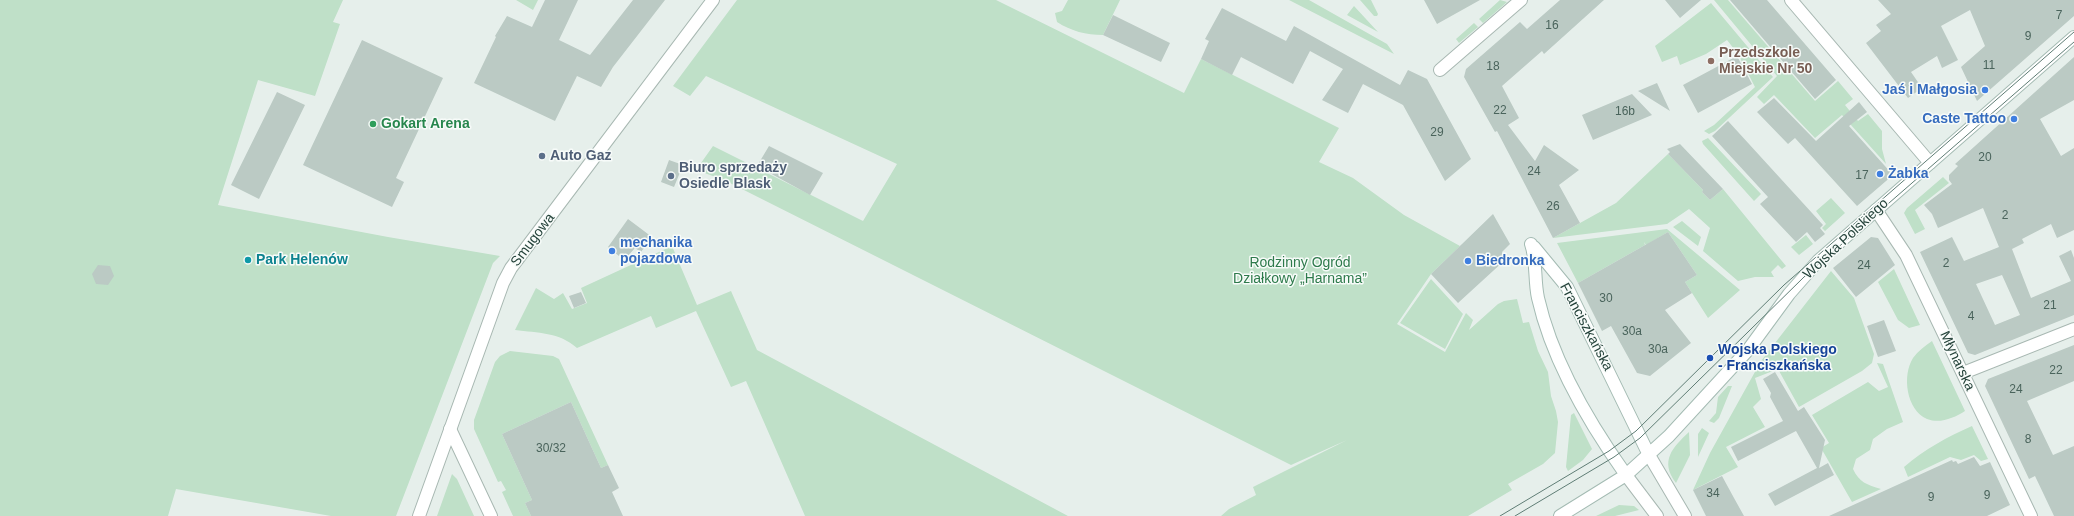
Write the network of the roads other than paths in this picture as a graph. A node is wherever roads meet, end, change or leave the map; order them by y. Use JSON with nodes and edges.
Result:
{"nodes":[{"id":1,"x":713,"y":0,"type":"edge"},
{"id":2,"x":1521,"y":0,"type":"edge"},
{"id":3,"x":1791,"y":0,"type":"edge"},
{"id":4,"x":2074,"y":37,"type":"edge"},
{"id":5,"x":1440,"y":70,"type":"dead end"},
{"id":6,"x":1930,"y":163,"type":"junction"},
{"id":7,"x":1876,"y":210,"type":"junction"},
{"id":8,"x":2074,"y":329,"type":"edge"},
{"id":9,"x":1963,"y":373,"type":"junction"},
{"id":10,"x":450,"y":429,"type":"junction"},
{"id":11,"x":1649,"y":455,"type":"junction"},
{"id":12,"x":1626,"y":475,"type":"junction"},
{"id":13,"x":419,"y":516,"type":"edge"},
{"id":14,"x":491,"y":516,"type":"edge"},
{"id":15,"x":1560,"y":516,"type":"edge"},
{"id":16,"x":1657,"y":516,"type":"edge"},
{"id":17,"x":1685,"y":516,"type":"edge"},
{"id":18,"x":2031,"y":516,"type":"edge"}],
"edges":[{"from":1,"to":10,"type":"street","name":"Smugowa"},
{"from":2,"to":5,"type":"street"},
{"from":3,"to":6,"type":"street"},
{"from":4,"to":6,"type":"street","name":"Wojska Polskiego"},
{"from":6,"to":7,"type":"street","name":"Wojska Polskiego"},
{"from":7,"to":9,"type":"street","name":"Młynarska"},
{"from":7,"to":11,"type":"street","name":"Wojska Polskiego"},
{"from":8,"to":9,"type":"street"},
{"from":9,"to":18,"type":"street","name":"Młynarska"},
{"from":10,"to":13,"type":"street","name":"Smugowa"},
{"from":10,"to":14,"type":"street"},
{"from":11,"to":12,"type":"street","name":"Wojska Polskiego"},
{"from":11,"to":12,"type":"street","name":"Franciszkańska"},
{"from":11,"to":17,"type":"street","name":"Franciszkańska"},
{"from":12,"to":15,"type":"street","name":"Wojska Polskiego"},
{"from":12,"to":16,"type":"street","name":"Franciszkańska"}]}
